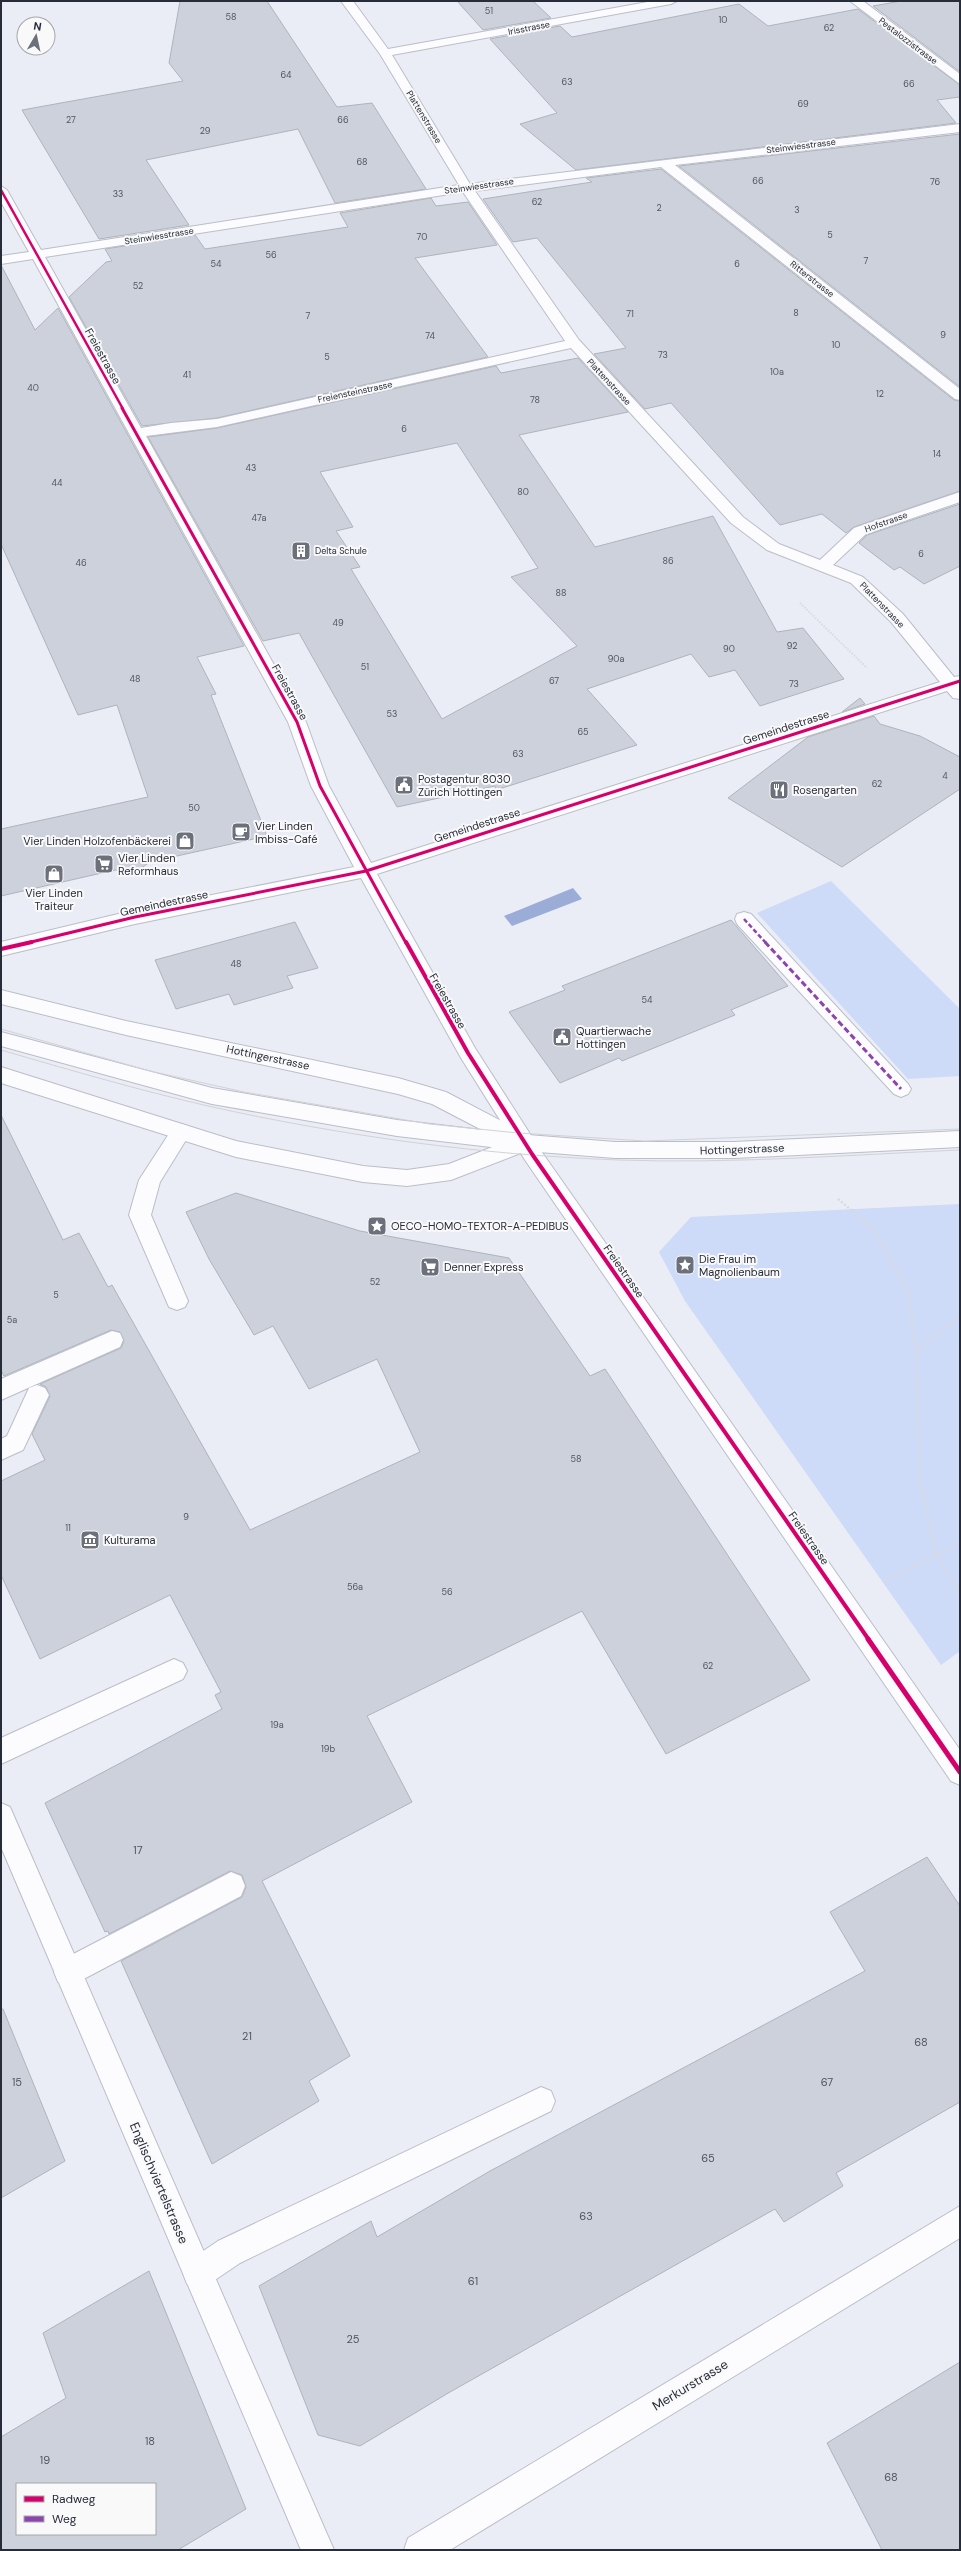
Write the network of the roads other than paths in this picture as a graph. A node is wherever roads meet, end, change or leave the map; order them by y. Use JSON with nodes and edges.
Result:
{"nodes":[{"id":1,"x":347,"y":1,"type":"edge"},
{"id":2,"x":671,"y":1,"type":"edge"},
{"id":3,"x":856,"y":1,"type":"edge"},
{"id":4,"x":385,"y":53,"type":"junction"},
{"id":5,"x":960,"y":80,"type":"edge"},
{"id":6,"x":960,"y":128,"type":"edge"},
{"id":7,"x":664,"y":163,"type":"junction"},
{"id":8,"x":466,"y":187,"type":"junction"},
{"id":9,"x":1,"y":190,"type":"edge"},
{"id":10,"x":36,"y":255,"type":"junction"},
{"id":11,"x":1,"y":260,"type":"edge"},
{"id":12,"x":574,"y":344,"type":"junction"},
{"id":13,"x":960,"y":396,"type":"edge"},
{"id":14,"x":135,"y":434,"type":"junction"},
{"id":15,"x":960,"y":497,"type":"edge"},
{"id":16,"x":824,"y":565,"type":"junction"},
{"id":17,"x":956,"y":686,"type":"edge"},
{"id":18,"x":366,"y":871,"type":"junction"},
{"id":19,"x":744,"y":919,"type":"dead end"},
{"id":20,"x":1,"y":949,"type":"edge"},
{"id":21,"x":1,"y":997,"type":"edge"},
{"id":22,"x":1,"y":1039,"type":"edge"},
{"id":23,"x":1,"y":1075,"type":"edge"},
{"id":24,"x":901,"y":1089,"type":"dead end"},
{"id":25,"x":181,"y":1132,"type":"junction"},
{"id":26,"x":960,"y":1139,"type":"edge"},
{"id":27,"x":525,"y":1143,"type":"junction"},
{"id":28,"x":177,"y":1301,"type":"dead end"},
{"id":29,"x":112,"y":1340,"type":"dead end"},
{"id":30,"x":1,"y":1390,"type":"edge"},
{"id":31,"x":37,"y":1395,"type":"dead end"},
{"id":32,"x":1,"y":1450,"type":"edge"},
{"id":33,"x":174,"y":1671,"type":"dead end"},
{"id":34,"x":1,"y":1751,"type":"edge"},
{"id":35,"x":960,"y":1772,"type":"edge"},
{"id":36,"x":1,"y":1816,"type":"edge"},
{"id":37,"x":231,"y":1886,"type":"dead end"},
{"id":38,"x":68,"y":1972,"type":"junction"},
{"id":39,"x":541,"y":2101,"type":"dead end"},
{"id":40,"x":960,"y":2221,"type":"edge"},
{"id":41,"x":198,"y":2273,"type":"junction"},
{"id":42,"x":318,"y":2550,"type":"edge"},
{"id":43,"x":420,"y":2550,"type":"edge"}],
"edges":[{"from":1,"to":4,"type":"street","name":"Plattenstrasse"},
{"from":2,"to":4,"type":"street","name":"Irisstrasse"},
{"from":3,"to":5,"type":"street","name":"Pestalozzistrasse"},
{"from":4,"to":8,"type":"street","name":"Plattenstrasse"},
{"from":6,"to":7,"type":"street","name":"Steinwiesstrasse"},
{"from":7,"to":8,"type":"street","name":"Steinwiesstrasse"},
{"from":7,"to":13,"type":"street","name":"Ritterstrasse"},
{"from":8,"to":10,"type":"street","name":"Steinwiesstrasse"},
{"from":8,"to":12,"type":"street","name":"Plattenstrasse"},
{"from":9,"to":10,"type":"street","name":"Freiestrasse"},
{"from":10,"to":11,"type":"street","name":"Steinwiesstrasse"},
{"from":10,"to":14,"type":"street","name":"Freiestrasse"},
{"from":12,"to":14,"type":"street","name":"Freiensteinstrasse"},
{"from":12,"to":16,"type":"street","name":"Plattenstrasse"},
{"from":14,"to":18,"type":"street","name":"Freiestrasse"},
{"from":15,"to":16,"type":"street","name":"Hofstrasse"},
{"from":16,"to":17,"type":"street","name":"Plattenstrasse"},
{"from":17,"to":18,"type":"street","name":"Gemeindestrasse"},
{"from":18,"to":20,"type":"street","name":"Gemeindestrasse"},
{"from":18,"to":27,"type":"street","name":"Freiestrasse"},
{"from":19,"to":24,"type":"street"},
{"from":21,"to":27,"type":"street","name":"Hottingerstrasse"},
{"from":22,"to":27,"type":"street","name":"Hottingerstrasse"},
{"from":23,"to":25,"type":"street","name":"Hottingerstrasse"},
{"from":25,"to":27,"type":"street","name":"Hottingerstrasse"},
{"from":25,"to":28,"type":"street"},
{"from":26,"to":27,"type":"street","name":"Hottingerstrasse"},
{"from":27,"to":35,"type":"street","name":"Freiestrasse"},
{"from":29,"to":30,"type":"street"},
{"from":31,"to":32,"type":"street"},
{"from":33,"to":34,"type":"street"},
{"from":36,"to":38,"type":"street","name":"Englischviertelstrasse"},
{"from":37,"to":38,"type":"street"},
{"from":38,"to":41,"type":"street","name":"Englischviertelstrasse"},
{"from":39,"to":41,"type":"street"},
{"from":40,"to":43,"type":"street","name":"Merkurstrasse"},
{"from":41,"to":42,"type":"street","name":"Englischviertelstrasse"}]}
